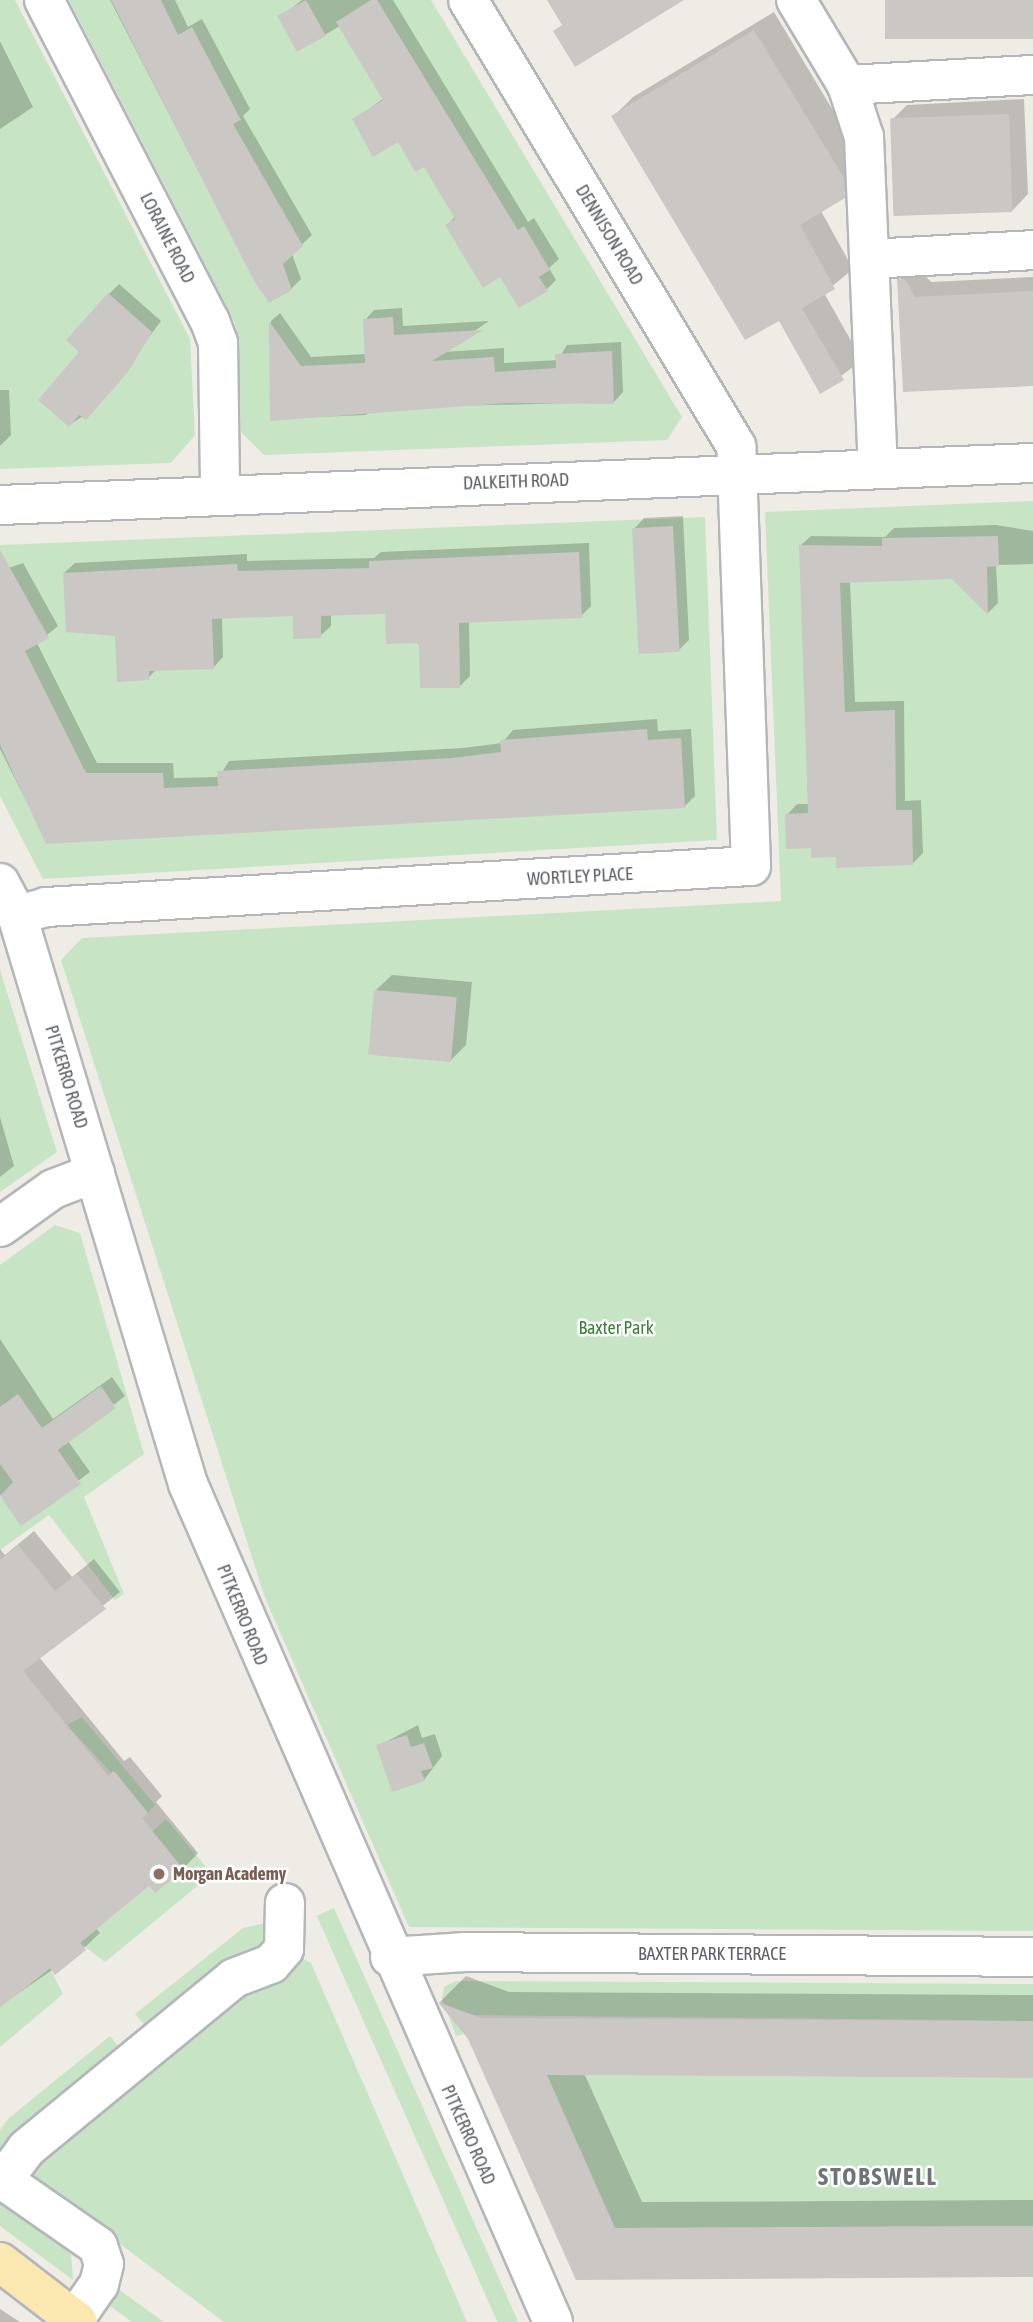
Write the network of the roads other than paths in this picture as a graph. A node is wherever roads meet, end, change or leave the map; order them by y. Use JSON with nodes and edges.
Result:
{"nodes":[{"id":1,"x":44,"y":0,"type":"edge"},
{"id":2,"x":468,"y":0,"type":"edge"},
{"id":3,"x":796,"y":0,"type":"edge"},
{"id":4,"x":1033,"y":75,"type":"edge"},
{"id":5,"x":847,"y":85,"type":"junction"},
{"id":6,"x":1033,"y":250,"type":"edge"},
{"id":7,"x":869,"y":259,"type":"junction"},
{"id":8,"x":1033,"y":463,"type":"edge"},
{"id":9,"x":878,"y":469,"type":"junction"},
{"id":10,"x":735,"y":473,"type":"junction"},
{"id":11,"x":220,"y":494,"type":"junction"},
{"id":12,"x":0,"y":505,"type":"edge"},
{"id":13,"x":8,"y":899,"type":"edge"},
{"id":14,"x":95,"y":1173,"type":"junction"},
{"id":15,"x":0,"y":1227,"type":"edge"},
{"id":16,"x":285,"y":1903,"type":"dead end"},
{"id":17,"x":390,"y":1957,"type":"junction"},
{"id":18,"x":1033,"y":1957,"type":"edge"},
{"id":19,"x":1,"y":2179,"type":"edge"},
{"id":20,"x":0,"y":2262,"type":"edge"},
{"id":21,"x":76,"y":2321,"type":"edge"},
{"id":22,"x":553,"y":2322,"type":"edge"}],
"edges":[{"from":1,"to":11,"type":"street","name":"LORAINE ROAD"},
{"from":2,"to":10,"type":"street","name":"DENNISON ROAD"},
{"from":3,"to":5,"type":"street"},
{"from":4,"to":5,"type":"street"},
{"from":5,"to":7,"type":"street"},
{"from":6,"to":7,"type":"street"},
{"from":7,"to":9,"type":"street"},
{"from":8,"to":9,"type":"street","name":"DALKEITH ROAD"},
{"from":9,"to":10,"type":"street","name":"DALKEITH ROAD"},
{"from":10,"to":11,"type":"street","name":"DALKEITH ROAD"},
{"from":10,"to":13,"type":"street","name":"WORTLEY PLACE"},
{"from":11,"to":12,"type":"street","name":"DALKEITH ROAD"},
{"from":13,"to":14,"type":"street","name":"PITKERRO ROAD"},
{"from":14,"to":15,"type":"street"},
{"from":14,"to":17,"type":"street","name":"PITKERRO ROAD"},
{"from":16,"to":19,"type":"street"},
{"from":17,"to":18,"type":"street","name":"BAXTER PARK TERRACE"},
{"from":17,"to":22,"type":"street","name":"PITKERRO ROAD"},
{"from":19,"to":21,"type":"street"},
{"from":20,"to":21,"type":"main road"}]}
